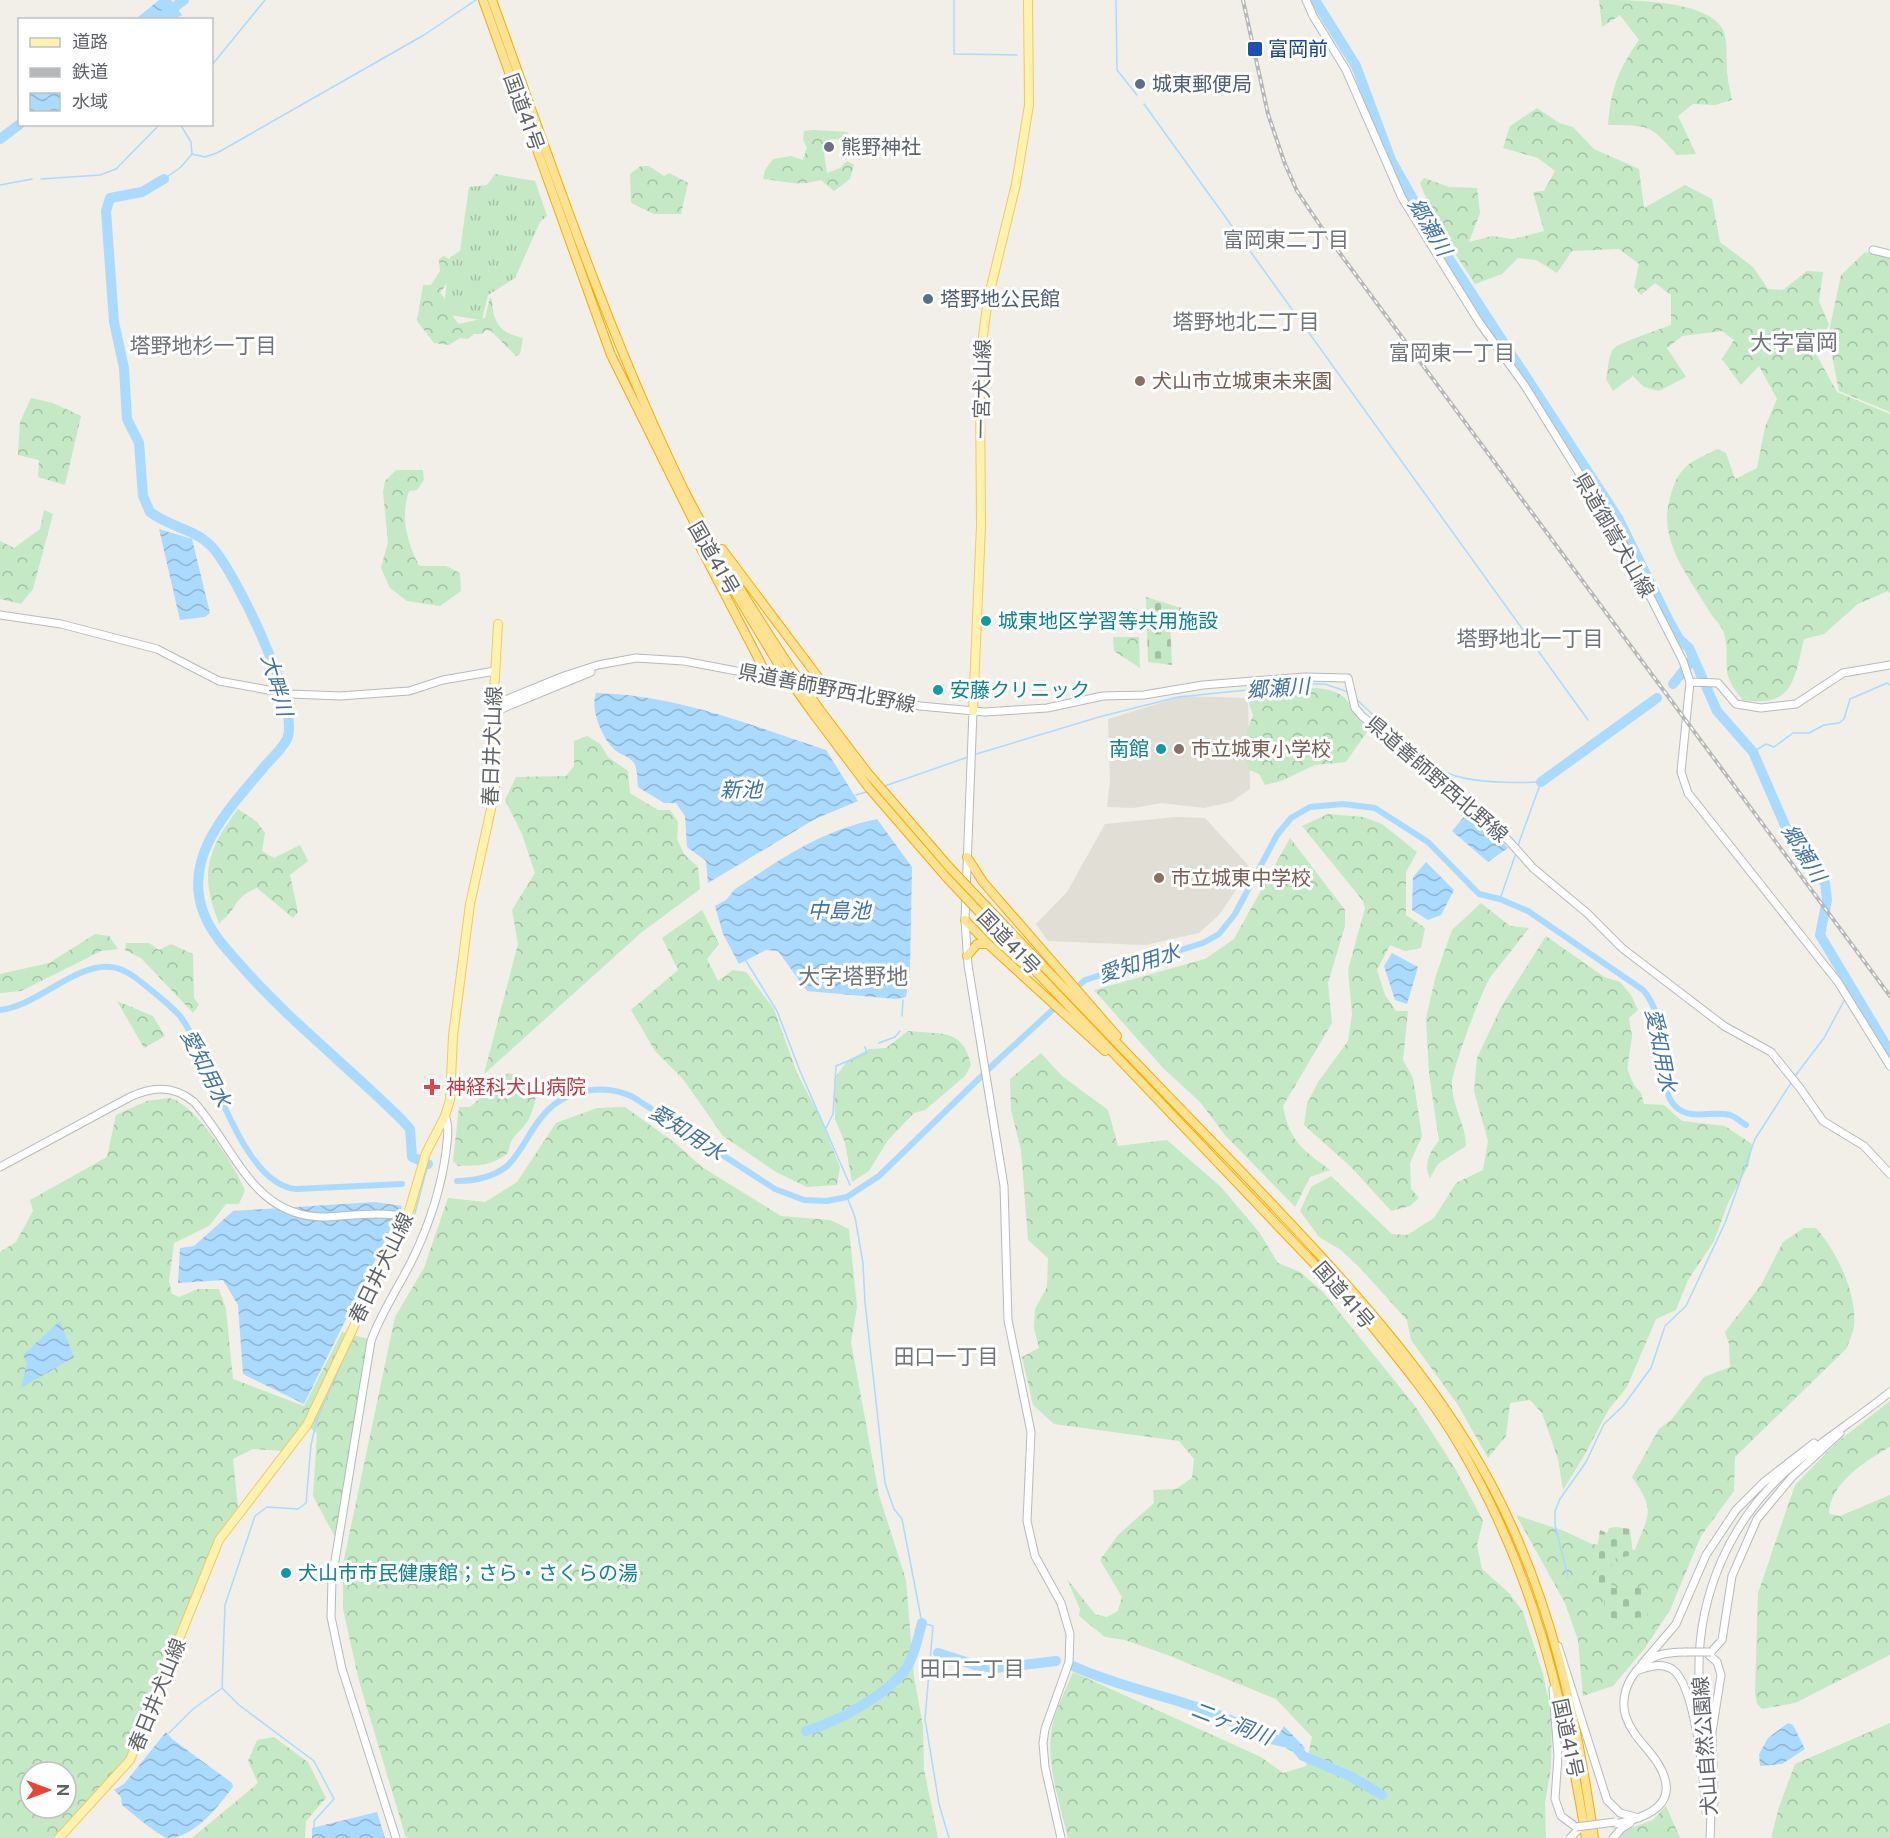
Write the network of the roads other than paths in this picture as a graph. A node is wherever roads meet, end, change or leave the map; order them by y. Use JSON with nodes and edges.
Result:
{"nodes":[{"id":1,"x":483,"y":0,"type":"edge"},
{"id":2,"x":492,"y":0,"type":"edge"},
{"id":3,"x":1028,"y":0,"type":"edge"},
{"id":4,"x":1306,"y":0,"type":"edge"},
{"id":5,"x":1873,"y":250,"type":"dead end"},
{"id":6,"x":1890,"y":254,"type":"edge"},
{"id":7,"x":637,"y":411,"type":"junction"},
{"id":8,"x":685,"y":490,"type":"junction"},
{"id":9,"x":0,"y":615,"type":"edge"},
{"id":10,"x":498,"y":624,"type":"dead end"},
{"id":11,"x":783,"y":664,"type":"junction"},
{"id":12,"x":1890,"y":665,"type":"edge"},
{"id":13,"x":495,"y":671,"type":"junction"},
{"id":14,"x":768,"y":677,"type":"junction"},
{"id":15,"x":1690,"y":679,"type":"junction"},
{"id":16,"x":817,"y":686,"type":"junction"},
{"id":17,"x":494,"y":709,"type":"junction"},
{"id":18,"x":973,"y":711,"type":"junction"},
{"id":19,"x":928,"y":851,"type":"junction"},
{"id":20,"x":967,"y":857,"type":"junction"},
{"id":21,"x":983,"y":882,"type":"junction"},
{"id":22,"x":966,"y":883,"type":"junction"},
{"id":23,"x":983,"y":910,"type":"junction"},
{"id":24,"x":965,"y":920,"type":"junction"},
{"id":25,"x":988,"y":944,"type":"junction"},
{"id":26,"x":967,"y":956,"type":"junction"},
{"id":27,"x":1083,"y":1015,"type":"junction"},
{"id":28,"x":1890,"y":1066,"type":"edge"},
{"id":29,"x":445,"y":1116,"type":"junction"},
{"id":30,"x":0,"y":1167,"type":"edge"},
{"id":31,"x":1890,"y":1174,"type":"edge"},
{"id":32,"x":406,"y":1218,"type":"junction"},
{"id":33,"x":1890,"y":1392,"type":"edge"},
{"id":34,"x":1860,"y":1415,"type":"junction"},
{"id":35,"x":1847,"y":1424,"type":"junction"},
{"id":36,"x":1545,"y":1627,"type":"junction"},
{"id":37,"x":1710,"y":1654,"type":"junction"},
{"id":38,"x":1642,"y":1664,"type":"junction"},
{"id":39,"x":1635,"y":1672,"type":"junction"},
{"id":40,"x":1641,"y":1818,"type":"junction"},
{"id":41,"x":1578,"y":1828,"type":"junction"},
{"id":42,"x":1711,"y":1836,"type":"edge"},
{"id":43,"x":58,"y":1838,"type":"edge"},
{"id":44,"x":396,"y":1838,"type":"edge"},
{"id":45,"x":1061,"y":1838,"type":"edge"},
{"id":46,"x":1570,"y":1838,"type":"edge"},
{"id":47,"x":1586,"y":1838,"type":"edge"},
{"id":48,"x":1594,"y":1838,"type":"edge"},
{"id":49,"x":1613,"y":1838,"type":"edge"}],
"edges":[{"from":1,"to":7,"type":"highway","name":"国道41号"},
{"from":2,"to":8,"type":"highway","name":"国道41号"},
{"from":3,"to":18,"type":"main road","name":"一宮犬山線"},
{"from":4,"to":15,"type":"main road","name":"県道御嵩犬山線"},
{"from":5,"to":6,"type":"main road"},
{"from":7,"to":11,"type":"highway","name":"国道41号"},
{"from":7,"to":14,"type":"highway"},
{"from":8,"to":11,"type":"highway","name":"国道41号"},
{"from":8,"to":16,"type":"highway"},
{"from":9,"to":13,"type":"main road"},
{"from":10,"to":13,"type":"main road","name":"春日井犬山線"},
{"from":11,"to":19,"type":"highway","name":"国道41号","bridge":true},
{"from":12,"to":15,"type":"main road"},
{"from":13,"to":17,"type":"main road","name":"春日井犬山線"},
{"from":14,"to":16,"type":"main road","name":"県道善師野西北野線"},
{"from":14,"to":17,"type":"main road","name":"県道善師野西北野線"},
{"from":15,"to":28,"type":"main road","name":"県道御嵩犬山線"},
{"from":16,"to":18,"type":"main road","name":"県道善師野西北野線"},
{"from":17,"to":29,"type":"main road","name":"春日井犬山線"},
{"from":18,"to":20,"type":"main road"},
{"from":18,"to":31,"type":"main road","name":"県道善師野西北野線"},
{"from":19,"to":23,"type":"highway","name":"国道41号","bridge":true},
{"from":19,"to":23,"type":"highway","name":"国道41号","bridge":true},
{"from":20,"to":21,"type":"highway"},
{"from":20,"to":22,"type":"main road"},
{"from":21,"to":22,"type":"highway"},
{"from":21,"to":27,"type":"highway"},
{"from":22,"to":24,"type":"main road"},
{"from":23,"to":27,"type":"highway","name":"国道41号"},
{"from":24,"to":25,"type":"highway"},
{"from":24,"to":26,"type":"main road"},
{"from":25,"to":26,"type":"highway"},
{"from":25,"to":27,"type":"highway"},
{"from":26,"to":45,"type":"main road"},
{"from":27,"to":36,"type":"highway","name":"国道41号"},
{"from":27,"to":36,"type":"highway","name":"国道41号"},
{"from":29,"to":32,"type":"main road","name":"春日井犬山線"},
{"from":29,"to":44,"type":"main road"},
{"from":30,"to":32,"type":"main road"},
{"from":32,"to":43,"type":"main road","name":"春日井犬山線"},
{"from":33,"to":34,"type":"main road","name":"犬山自然公園線"},
{"from":34,"to":35,"type":"main road","name":"犬山自然公園線"},
{"from":34,"to":38,"type":"main road"},
{"from":35,"to":37,"type":"main road"},
{"from":35,"to":42,"type":"main road","name":"犬山自然公園線"},
{"from":36,"to":40,"type":"main road"},
{"from":36,"to":41,"type":"main road"},
{"from":36,"to":47,"type":"highway","name":"国道41号"},
{"from":36,"to":48,"type":"highway","name":"国道41号"},
{"from":37,"to":38,"type":"main road","name":"犬山自然公園線","bridge":true},
{"from":37,"to":42,"type":"main road"},
{"from":38,"to":39,"type":"main road","name":"犬山自然公園線"},
{"from":39,"to":40,"type":"main road","name":"犬山自然公園線"},
{"from":39,"to":42,"type":"main road"},
{"from":40,"to":41,"type":"main road","name":"犬山自然公園線","bridge":true},
{"from":40,"to":49,"type":"main road"},
{"from":41,"to":46,"type":"main road"}]}
